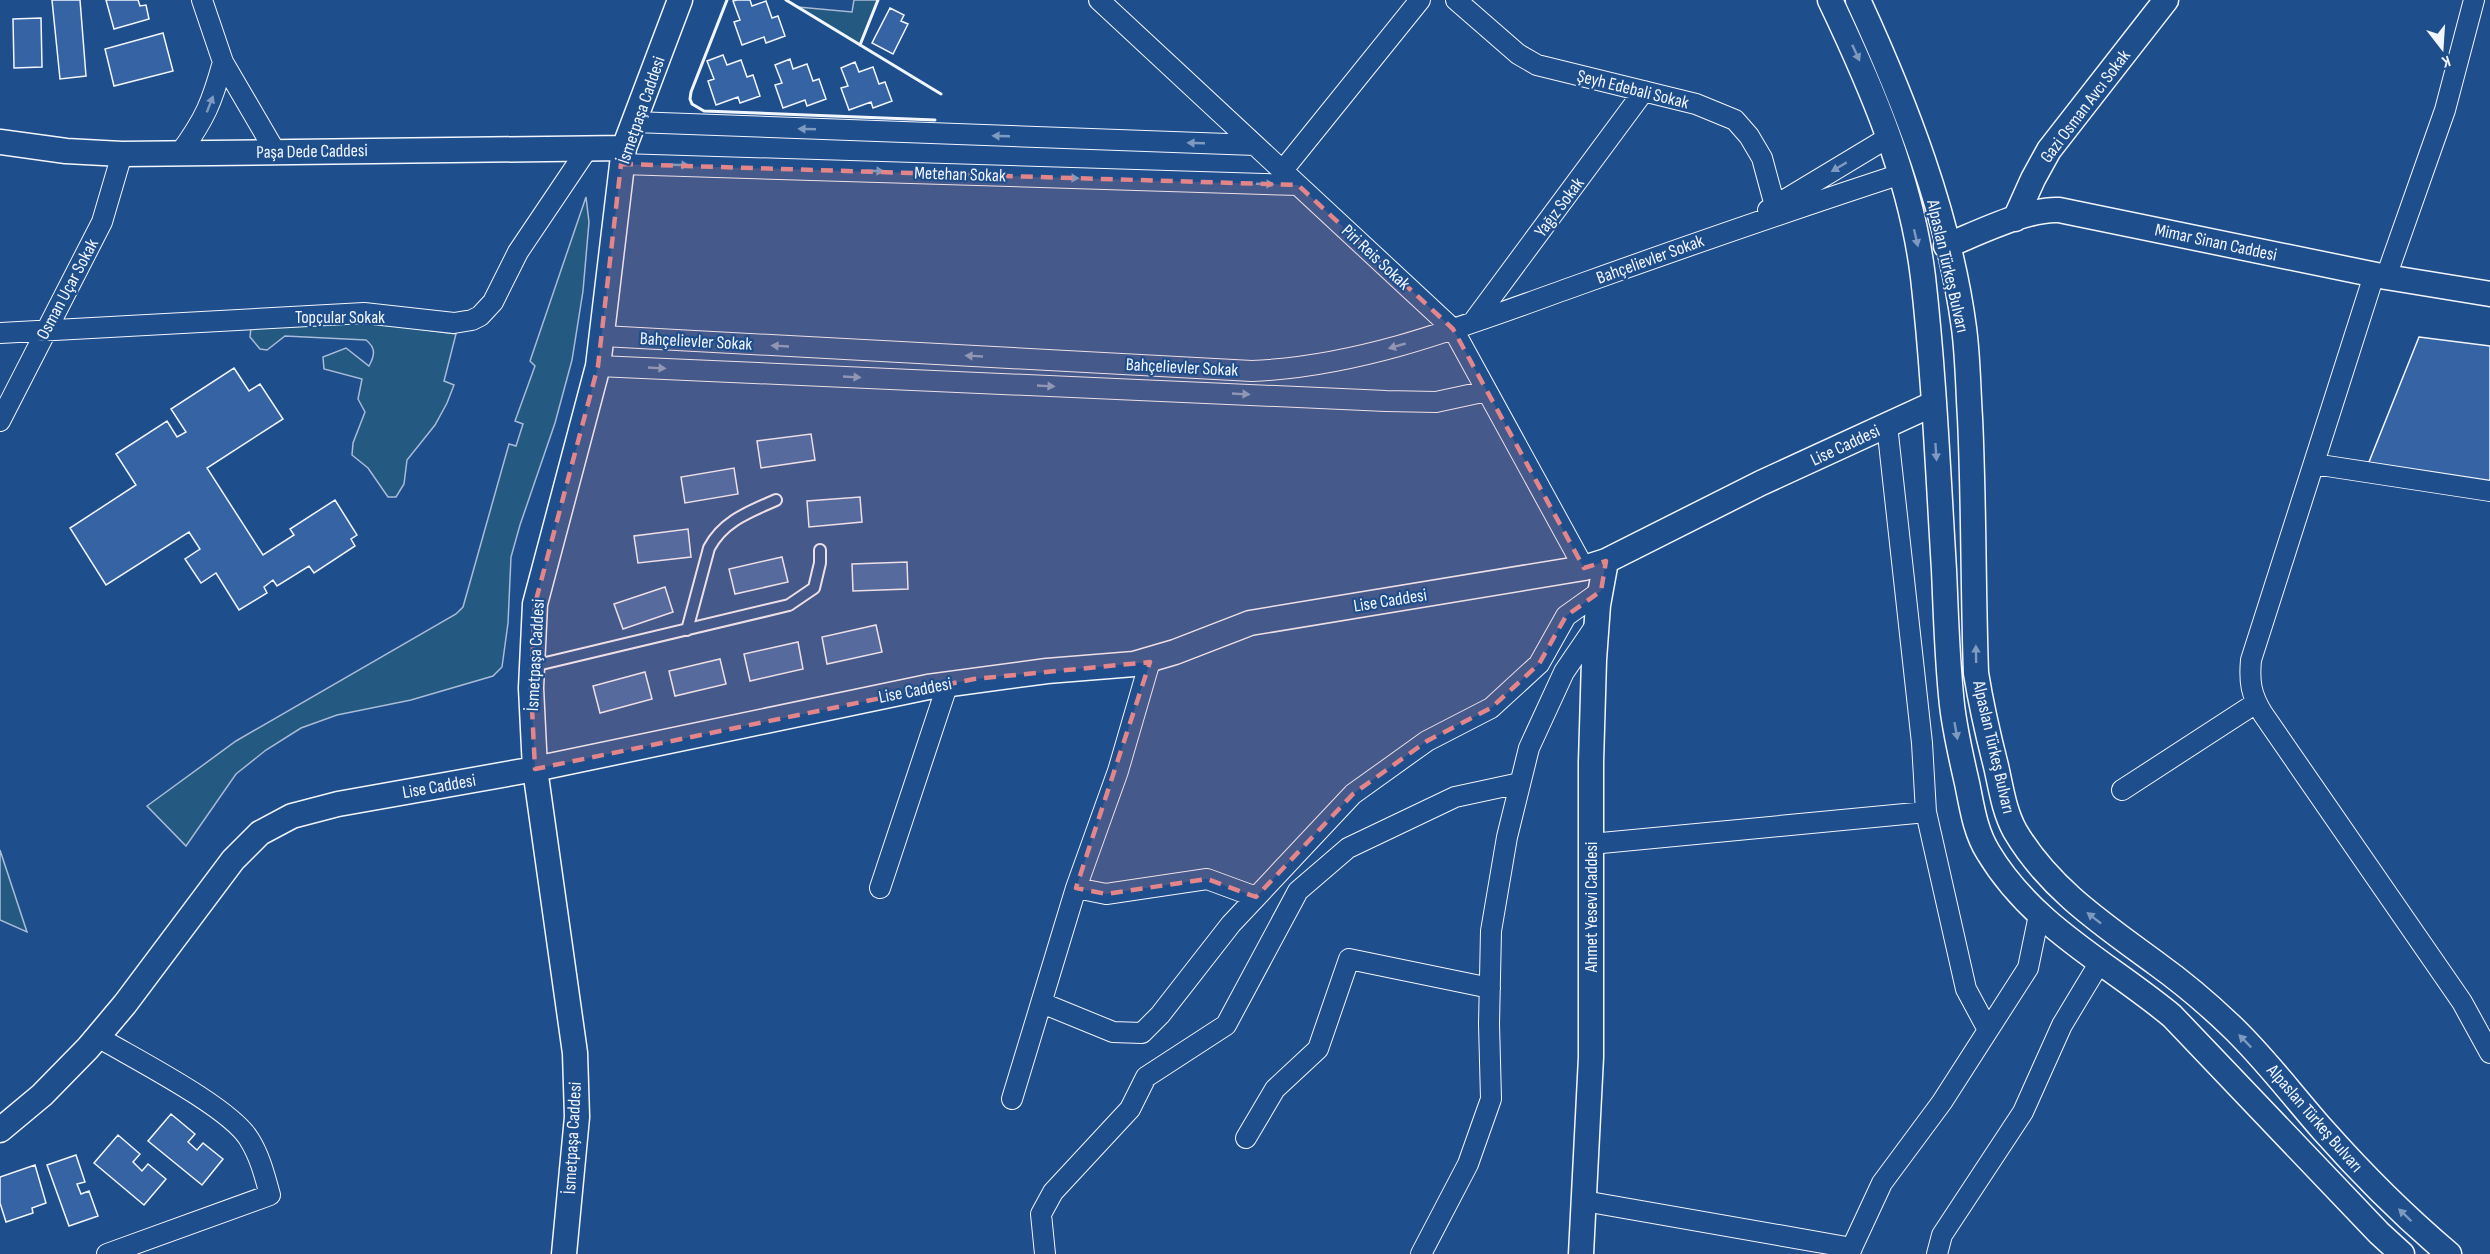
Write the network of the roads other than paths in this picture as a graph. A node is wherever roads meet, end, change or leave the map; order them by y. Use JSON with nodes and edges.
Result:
{"nodes":[{"id":1,"x":202,"y":0,"type":"edge"},
{"id":2,"x":680,"y":0,"type":"edge"},
{"id":3,"x":1099,"y":0,"type":"edge"},
{"id":4,"x":1420,"y":0,"type":"edge"},
{"id":5,"x":1455,"y":0,"type":"edge"},
{"id":6,"x":1830,"y":0,"type":"edge"},
{"id":7,"x":1858,"y":0,"type":"edge"},
{"id":8,"x":2166,"y":0,"type":"edge"},
{"id":9,"x":2474,"y":0,"type":"edge"},
{"id":10,"x":223,"y":62,"type":"junction"},
{"id":11,"x":1644,"y":92,"type":"junction"},
{"id":12,"x":634,"y":123,"type":"junction"},
{"id":13,"x":1889,"y":137,"type":"junction"},
{"id":14,"x":0,"y":142,"type":"edge"},
{"id":15,"x":1255,"y":145,"type":"junction"},
{"id":16,"x":588,"y":148,"type":"junction"},
{"id":17,"x":275,"y":152,"type":"junction"},
{"id":18,"x":180,"y":153,"type":"junction"},
{"id":19,"x":122,"y":154,"type":"junction"},
{"id":20,"x":623,"y":156,"type":"junction"},
{"id":21,"x":1282,"y":170,"type":"junction"},
{"id":22,"x":1901,"y":174,"type":"junction"},
{"id":23,"x":1298,"y":185,"type":"junction"},
{"id":24,"x":1775,"y":206,"type":"junction"},
{"id":25,"x":2015,"y":219,"type":"junction"},
{"id":26,"x":1738,"y":228,"type":"junction"},
{"id":27,"x":1946,"y":246,"type":"junction"},
{"id":28,"x":2380,"y":276,"type":"junction"},
{"id":29,"x":2490,"y":294,"type":"edge"},
{"id":30,"x":1473,"y":322,"type":"junction"},
{"id":31,"x":1453,"y":329,"type":"junction"},
{"id":32,"x":44,"y":332,"type":"junction"},
{"id":33,"x":0,"y":333,"type":"edge"},
{"id":34,"x":603,"y":336,"type":"junction"},
{"id":35,"x":598,"y":366,"type":"junction"},
{"id":36,"x":1487,"y":391,"type":"junction"},
{"id":37,"x":1933,"y":404,"type":"junction"},
{"id":38,"x":0,"y":421,"type":"edge"},
{"id":39,"x":1887,"y":425,"type":"junction"},
{"id":40,"x":2314,"y":464,"type":"junction"},
{"id":41,"x":2490,"y":491,"type":"edge"},
{"id":42,"x":776,"y":500,"type":"dead end"},
{"id":43,"x":820,"y":550,"type":"dead end"},
{"id":44,"x":1595,"y":564,"type":"junction"},
{"id":45,"x":1601,"y":591,"type":"junction"},
{"id":46,"x":1596,"y":625,"type":"junction"},
{"id":47,"x":687,"y":630,"type":"junction"},
{"id":48,"x":1150,"y":660,"type":"junction"},
{"id":49,"x":531,"y":667,"type":"junction"},
{"id":50,"x":948,"y":683,"type":"junction"},
{"id":51,"x":2256,"y":703,"type":"junction"},
{"id":52,"x":535,"y":769,"type":"junction"},
{"id":53,"x":1520,"y":783,"type":"junction"},
{"id":54,"x":2122,"y":790,"type":"dead end"},
{"id":55,"x":1926,"y":812,"type":"junction"},
{"id":56,"x":1591,"y":844,"type":"junction"},
{"id":57,"x":880,"y":888,"type":"dead end"},
{"id":58,"x":1076,"y":888,"type":"junction"},
{"id":59,"x":1256,"y":897,"type":"junction"},
{"id":60,"x":2039,"y":915,"type":"junction"},
{"id":61,"x":2100,"y":962,"type":"junction"},
{"id":62,"x":1490,"y":988,"type":"junction"},
{"id":63,"x":1042,"y":1003,"type":"junction"},
{"id":64,"x":2480,"y":1018,"type":"edge"},
{"id":65,"x":1988,"y":1030,"type":"junction"},
{"id":66,"x":98,"y":1037,"type":"junction"},
{"id":67,"x":2490,"y":1053,"type":"edge"},
{"id":68,"x":1012,"y":1099,"type":"dead end"},
{"id":69,"x":0,"y":1130,"type":"edge"},
{"id":70,"x":1246,"y":1138,"type":"dead end"},
{"id":71,"x":1584,"y":1201,"type":"junction"},
{"id":72,"x":1850,"y":1251,"type":"edge"},
{"id":73,"x":107,"y":1254,"type":"edge"},
{"id":74,"x":564,"y":1254,"type":"edge"},
{"id":75,"x":1045,"y":1254,"type":"edge"},
{"id":76,"x":1421,"y":1254,"type":"edge"},
{"id":77,"x":1581,"y":1254,"type":"edge"},
{"id":78,"x":1936,"y":1254,"type":"edge"},
{"id":79,"x":2402,"y":1254,"type":"edge"},
{"id":80,"x":2449,"y":1254,"type":"edge"}],
"edges":[{"from":1,"to":10,"type":"street"},
{"from":2,"to":12,"type":"street","name":"İsmetpaşa Caddesi"},
{"from":3,"to":15,"type":"street","name":"Piri Reis Sokak"},
{"from":4,"to":21,"type":"street"},
{"from":5,"to":11,"type":"street","name":"Şeyh Edebali Sokak"},
{"from":6,"to":13,"type":"street","name":"Alpaslan Türkeş Bulvarı","one_way":true},
{"from":7,"to":27,"type":"street","name":"Alpaslan Türkeş Bulvarı"},
{"from":8,"to":25,"type":"street","name":"Gazi Osman Avcı Sokak"},
{"from":9,"to":28,"type":"street"},
{"from":10,"to":17,"type":"street"},
{"from":18,"to":10,"type":"street","one_way":true},
{"from":11,"to":24,"type":"street","name":"Şeyh Edebali Sokak"},
{"from":11,"to":30,"type":"street","name":"Yağız Sokak"},
{"from":15,"to":12,"type":"street","one_way":true},
{"from":12,"to":20,"type":"street","name":"İsmetpaşa Caddesi"},
{"from":13,"to":22,"type":"street","name":"Alpaslan Türkeş Bulvarı"},
{"from":13,"to":24,"type":"street","one_way":true},
{"from":14,"to":19,"type":"street","name":"Paşa Dede Caddesi"},
{"from":15,"to":21,"type":"street","name":"Piri Reis Sokak"},
{"from":16,"to":17,"type":"street","name":"Paşa Dede Caddesi"},
{"from":16,"to":20,"type":"street","name":"Paşa Dede Caddesi"},
{"from":16,"to":32,"type":"street","name":"Topçular Sokak"},
{"from":17,"to":18,"type":"street","name":"Paşa Dede Caddesi"},
{"from":18,"to":19,"type":"street","name":"Paşa Dede Caddesi"},
{"from":19,"to":32,"type":"street","name":"Osman Uçar Sokak"},
{"from":20,"to":23,"type":"street","name":"Metehan Sokak","one_way":true},
{"from":20,"to":34,"type":"street","name":"İsmetpaşa Caddesi"},
{"from":21,"to":23,"type":"street","name":"Piri Reis Sokak"},
{"from":22,"to":26,"type":"street"},
{"from":22,"to":37,"type":"street","name":"Alpaslan Türkeş Bulvarı","one_way":true},
{"from":23,"to":31,"type":"street","name":"Piri Reis Sokak"},
{"from":24,"to":26,"type":"street"},
{"from":25,"to":27,"type":"street","name":"Mimar Sinan Caddesi"},
{"from":25,"to":28,"type":"street","name":"Mimar Sinan Caddesi"},
{"from":26,"to":30,"type":"street","name":"Bahçelievler Sokak"},
{"from":80,"to":27,"type":"street","name":"Alpaslan Türkeş Bulvarı","one_way":true},
{"from":28,"to":29,"type":"street","name":"Mimar Sinan Caddesi"},
{"from":28,"to":40,"type":"street"},
{"from":30,"to":31,"type":"street","name":"Bahçelievler Sokak"},
{"from":31,"to":34,"type":"street","name":"Bahçelievler Sokak","one_way":true},
{"from":31,"to":36,"type":"street","name":"Piri Reis Sokak"},
{"from":32,"to":33,"type":"street","name":"Topçular Sokak"},
{"from":32,"to":38,"type":"street","name":"Osman Uçar Sokak"},
{"from":34,"to":35,"type":"street","name":"İsmetpaşa Caddesi"},
{"from":35,"to":36,"type":"street","one_way":true},
{"from":35,"to":49,"type":"street","name":"İsmetpaşa Caddesi"},
{"from":36,"to":44,"type":"street","name":"Piri Reis Sokak"},
{"from":37,"to":39,"type":"street","name":"Lise Caddesi"},
{"from":37,"to":60,"type":"street","name":"Alpaslan Türkeş Bulvarı","one_way":true},
{"from":39,"to":44,"type":"street","name":"Lise Caddesi"},
{"from":39,"to":55,"type":"street"},
{"from":40,"to":41,"type":"street"},
{"from":40,"to":51,"type":"street"},
{"from":42,"to":47,"type":"lane"},
{"from":43,"to":47,"type":"lane"},
{"from":44,"to":45,"type":"street","name":"Ahmet Yesevi Caddesi"},
{"from":44,"to":48,"type":"street","name":"Lise Caddesi"},
{"from":45,"to":46,"type":"street","name":"Ahmet Yesevi Caddesi"},
{"from":45,"to":59,"type":"street"},
{"from":46,"to":53,"type":"street"},
{"from":46,"to":56,"type":"street","name":"Ahmet Yesevi Caddesi"},
{"from":47,"to":49,"type":"lane"},
{"from":48,"to":50,"type":"street","name":"Lise Caddesi"},
{"from":48,"to":58,"type":"street"},
{"from":49,"to":52,"type":"street","name":"İsmetpaşa Caddesi"},
{"from":50,"to":52,"type":"street","name":"Lise Caddesi"},
{"from":50,"to":57,"type":"street"},
{"from":51,"to":54,"type":"street"},
{"from":51,"to":64,"type":"street"},
{"from":52,"to":66,"type":"street","name":"Lise Caddesi"},
{"from":52,"to":74,"type":"street","name":"İsmetpaşa Caddesi"},
{"from":53,"to":62,"type":"street"},
{"from":53,"to":75,"type":"street"},
{"from":55,"to":56,"type":"street"},
{"from":55,"to":65,"type":"street"},
{"from":56,"to":71,"type":"street","name":"Ahmet Yesevi Caddesi"},
{"from":58,"to":59,"type":"street"},
{"from":58,"to":63,"type":"street"},
{"from":59,"to":63,"type":"street"},
{"from":60,"to":61,"type":"street","name":"Alpaslan Türkeş Bulvarı"},
{"from":60,"to":65,"type":"street"},
{"from":61,"to":78,"type":"street"},
{"from":61,"to":79,"type":"street","name":"Alpaslan Türkeş Bulvarı"},
{"from":62,"to":70,"type":"street"},
{"from":62,"to":76,"type":"street"},
{"from":63,"to":68,"type":"street"},
{"from":64,"to":67,"type":"street"},
{"from":65,"to":72,"type":"street"},
{"from":66,"to":69,"type":"street","name":"Lise Caddesi"},
{"from":66,"to":73,"type":"street"},
{"from":71,"to":72,"type":"street"},
{"from":71,"to":77,"type":"street","name":"Ahmet Yesevi Caddesi"}]}
